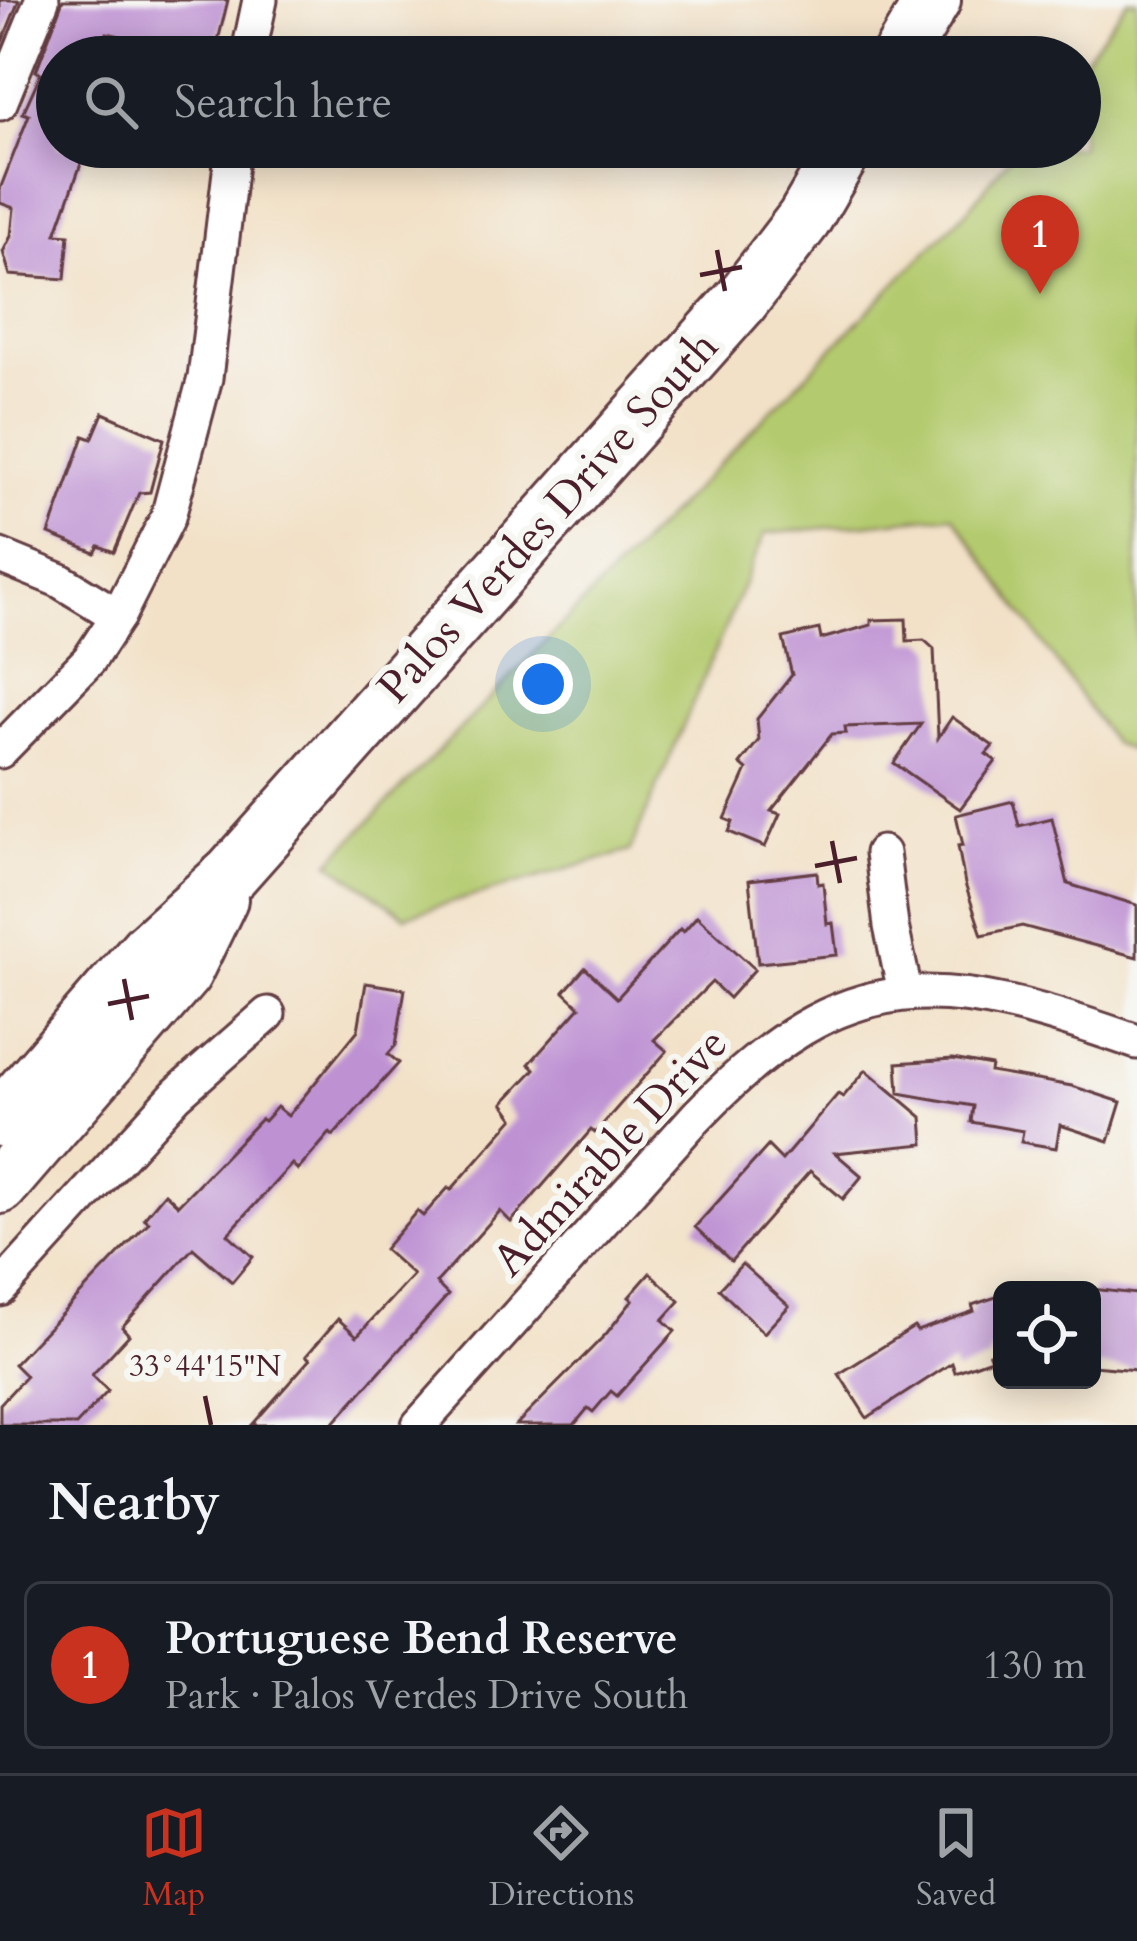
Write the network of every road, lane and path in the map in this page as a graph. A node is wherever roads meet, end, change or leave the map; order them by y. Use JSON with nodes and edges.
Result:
{"nodes":[{"id":1,"x":42,"y":0,"type":"edge"},
{"id":2,"x":260,"y":0,"type":"edge"},
{"id":3,"x":933,"y":0,"type":"edge"},
{"id":4,"x":252,"y":36,"type":"edge"},
{"id":5,"x":912,"y":36,"type":"edge"},
{"id":6,"x":0,"y":103,"type":"edge"},
{"id":7,"x":230,"y":168,"type":"edge"},
{"id":8,"x":834,"y":168,"type":"edge"},
{"id":9,"x":0,"y":556,"type":"edge"},
{"id":10,"x":118,"y":616,"type":"junction"},
{"id":11,"x":0,"y":751,"type":"edge"},
{"id":12,"x":883,"y":853,"type":"dead end"},
{"id":13,"x":232,"y":873,"type":"junction"},
{"id":14,"x":905,"y":992,"type":"junction"},
{"id":15,"x":268,"y":1014,"type":"dead end"},
{"id":16,"x":1137,"y":1042,"type":"edge"},
{"id":17,"x":0,"y":1119,"type":"edge"},
{"id":18,"x":0,"y":1186,"type":"edge"},
{"id":19,"x":0,"y":1288,"type":"edge"},
{"id":20,"x":419,"y":1425,"type":"edge"}],
"edges":[{"from":1,"to":6,"type":"street"},
{"from":2,"to":4,"type":"street"},
{"from":3,"to":5,"type":"main road"},
{"from":7,"to":10,"type":"street"},
{"from":8,"to":13,"type":"main road","name":"Palos Verdes Drive South"},
{"from":9,"to":10,"type":"street"},
{"from":10,"to":11,"type":"street"},
{"from":12,"to":14,"type":"street"},
{"from":13,"to":17,"type":"main road","name":"Palos Verdes Drive South"},
{"from":13,"to":18,"type":"main road","name":"Palos Verdes Drive South"},
{"from":14,"to":16,"type":"street","name":"Admirable Drive"},
{"from":14,"to":20,"type":"street","name":"Admirable Drive"},
{"from":15,"to":19,"type":"street"}]}
